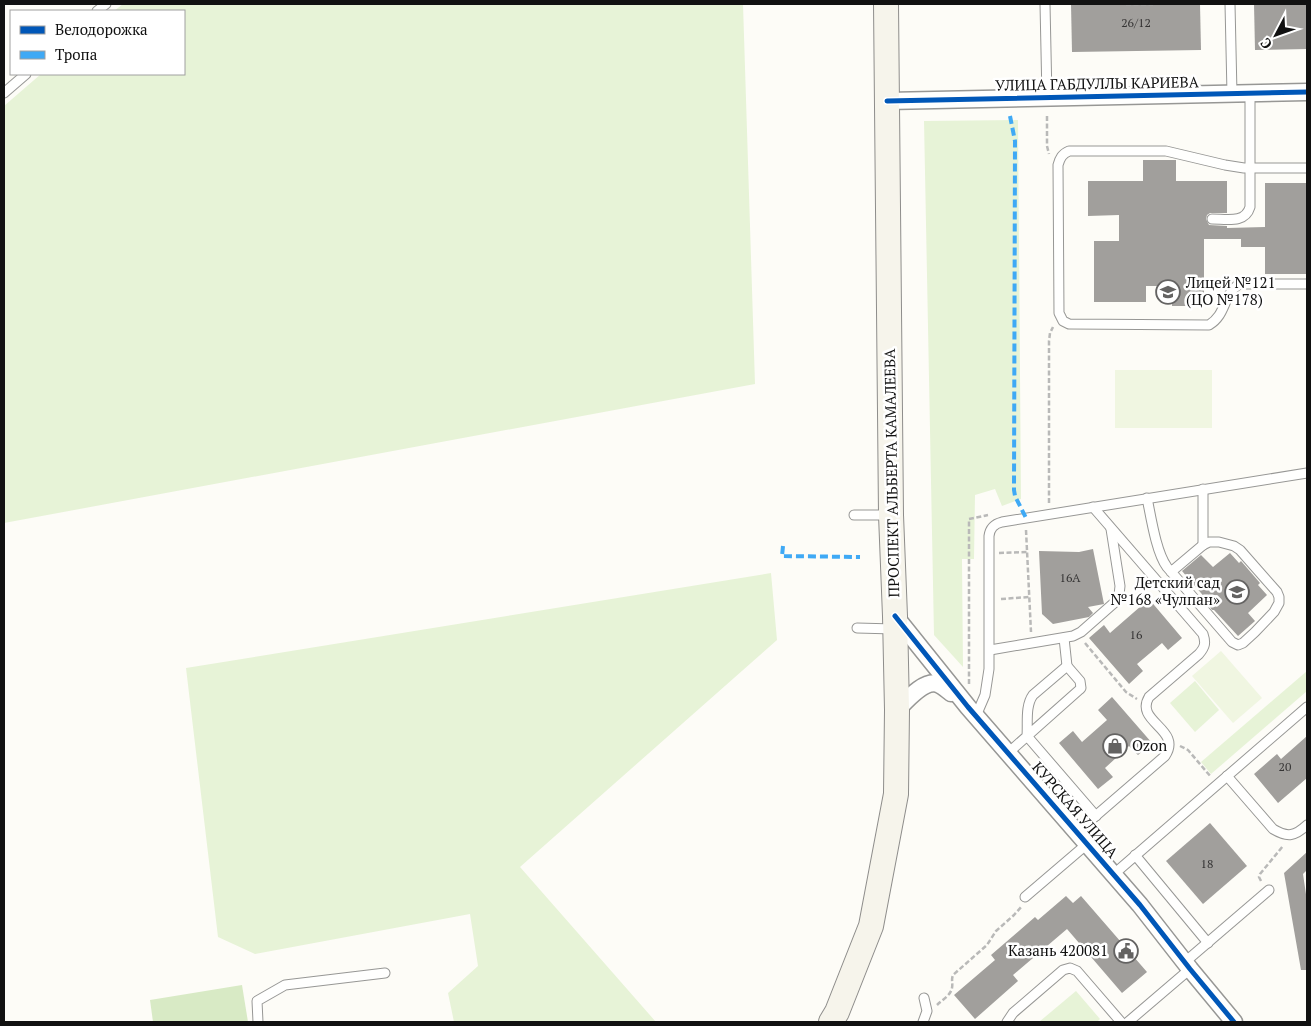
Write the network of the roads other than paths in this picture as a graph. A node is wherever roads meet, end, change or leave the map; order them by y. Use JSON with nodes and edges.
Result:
{"nodes":[{"id":1,"x":886,"y":4,"type":"edge"},
{"id":2,"x":1046,"y":4,"type":"edge"},
{"id":3,"x":1230,"y":4,"type":"edge"},
{"id":4,"x":25,"y":75,"type":"edge"},
{"id":5,"x":1307,"y":92,"type":"edge"},
{"id":6,"x":4,"y":93,"type":"edge"},
{"id":7,"x":1250,"y":93,"type":"junction"},
{"id":8,"x":1232,"y":94,"type":"junction"},
{"id":9,"x":1047,"y":98,"type":"junction"},
{"id":10,"x":887,"y":101,"type":"junction"},
{"id":11,"x":1250,"y":168,"type":"junction"},
{"id":12,"x":1307,"y":168,"type":"edge"},
{"id":13,"x":1212,"y":219,"type":"dead end"},
{"id":14,"x":1307,"y":284,"type":"edge"},
{"id":15,"x":1307,"y":473,"type":"edge"},
{"id":16,"x":1203,"y":489,"type":"junction"},
{"id":17,"x":1147,"y":498,"type":"junction"},
{"id":18,"x":1093,"y":507,"type":"junction"},
{"id":19,"x":854,"y":515,"type":"dead end"},
{"id":20,"x":891,"y":515,"type":"junction"},
{"id":21,"x":1110,"y":526,"type":"junction"},
{"id":22,"x":1203,"y":544,"type":"junction"},
{"id":23,"x":1171,"y":572,"type":"junction"},
{"id":24,"x":895,"y":623,"type":"junction"},
{"id":25,"x":857,"y":628,"type":"dead end"},
{"id":26,"x":1064,"y":638,"type":"junction"},
{"id":27,"x":990,"y":650,"type":"junction"},
{"id":28,"x":1067,"y":666,"type":"junction"},
{"id":29,"x":1307,"y":707,"type":"edge"},
{"id":30,"x":897,"y":710,"type":"junction"},
{"id":31,"x":972,"y":712,"type":"junction"},
{"id":32,"x":1027,"y":736,"type":"junction"},
{"id":33,"x":1008,"y":753,"type":"junction"},
{"id":34,"x":1227,"y":776,"type":"junction"},
{"id":35,"x":1096,"y":816,"type":"junction"},
{"id":36,"x":1307,"y":825,"type":"edge"},
{"id":37,"x":1082,"y":838,"type":"junction"},
{"id":38,"x":1135,"y":855,"type":"junction"},
{"id":39,"x":1114,"y":874,"type":"junction"},
{"id":40,"x":1269,"y":890,"type":"road end"},
{"id":41,"x":1025,"y":897,"type":"road end"},
{"id":42,"x":1208,"y":943,"type":"junction"},
{"id":43,"x":1188,"y":965,"type":"junction"},
{"id":44,"x":385,"y":973,"type":"dead end"},
{"id":45,"x":924,"y":998,"type":"dead end"},
{"id":46,"x":837,"y":1017,"type":"edge"},
{"id":47,"x":925,"y":1018,"type":"edge"},
{"id":48,"x":258,"y":1022,"type":"edge"},
{"id":49,"x":1007,"y":1022,"type":"edge"},
{"id":50,"x":1121,"y":1022,"type":"edge"},
{"id":51,"x":1128,"y":1022,"type":"edge"},
{"id":52,"x":1234,"y":1022,"type":"edge"}],
"edges":[{"from":1,"to":10,"type":"main road","name":"ПРОСПЕКТ АЛЬБЕРТА КАМАЛЕЕВА"},
{"from":2,"to":9,"type":"lane"},
{"from":3,"to":8,"type":"lane"},
{"from":4,"to":6,"type":"lane"},
{"from":5,"to":7,"type":"street","name":"УЛИЦА ГАБДУЛЛЫ КАРИЕВА"},
{"from":7,"to":8,"type":"street","name":"УЛИЦА ГАБДУЛЛЫ КАРИЕВА"},
{"from":7,"to":11,"type":"lane"},
{"from":8,"to":9,"type":"street","name":"УЛИЦА ГАБДУЛЛЫ КАРИЕВА"},
{"from":9,"to":10,"type":"street","name":"УЛИЦА ГАБДУЛЛЫ КАРИЕВА"},
{"from":10,"to":20,"type":"main road","name":"ПРОСПЕКТ АЛЬБЕРТА КАМАЛЕЕВА"},
{"from":11,"to":12,"type":"lane"},
{"from":11,"to":13,"type":"lane"},
{"from":11,"to":14,"type":"lane"},
{"from":15,"to":16,"type":"lane"},
{"from":16,"to":17,"type":"lane"},
{"from":16,"to":22,"type":"lane"},
{"from":17,"to":18,"type":"lane"},
{"from":17,"to":23,"type":"lane"},
{"from":18,"to":21,"type":"lane"},
{"from":18,"to":27,"type":"lane"},
{"from":19,"to":20,"type":"lane"},
{"from":20,"to":24,"type":"main road","name":"ПРОСПЕКТ АЛЬБЕРТА КАМАЛЕЕВА"},
{"from":21,"to":26,"type":"lane"},
{"from":21,"to":35,"type":"lane"},
{"from":22,"to":23,"type":"lane"},
{"from":22,"to":23,"type":"lane"},
{"from":24,"to":25,"type":"lane"},
{"from":24,"to":30,"type":"main road","name":"ПРОСПЕКТ АЛЬБЕРТА КАМАЛЕЕВА"},
{"from":24,"to":31,"type":"street","name":"КУРСКАЯ УЛИЦА"},
{"from":26,"to":27,"type":"lane"},
{"from":26,"to":28,"type":"lane"},
{"from":27,"to":31,"type":"lane"},
{"from":28,"to":32,"type":"lane"},
{"from":28,"to":32,"type":"lane"},
{"from":29,"to":34,"type":"lane"},
{"from":30,"to":31,"type":"street","name":"КУРСКАЯ УЛИЦА"},
{"from":30,"to":46,"type":"main road","name":"ПРОСПЕКТ АЛЬБЕРТА КАМАЛЕЕВА"},
{"from":31,"to":33,"type":"street","name":"КУРСКАЯ УЛИЦА"},
{"from":32,"to":33,"type":"lane"},
{"from":32,"to":35,"type":"lane"},
{"from":33,"to":37,"type":"street","name":"КУРСКАЯ УЛИЦА"},
{"from":34,"to":36,"type":"lane"},
{"from":34,"to":38,"type":"lane"},
{"from":35,"to":37,"type":"lane"},
{"from":37,"to":39,"type":"street","name":"КУРСКАЯ УЛИЦА"},
{"from":37,"to":41,"type":"lane"},
{"from":38,"to":39,"type":"lane"},
{"from":38,"to":42,"type":"lane"},
{"from":39,"to":43,"type":"street","name":"КУРСКАЯ УЛИЦА"},
{"from":40,"to":42,"type":"lane"},
{"from":42,"to":43,"type":"lane"},
{"from":43,"to":51,"type":"lane"},
{"from":43,"to":52,"type":"street","name":"КУРСКАЯ УЛИЦА"},
{"from":44,"to":48,"type":"lane"},
{"from":45,"to":47,"type":"lane"},
{"from":49,"to":50,"type":"lane"}]}
